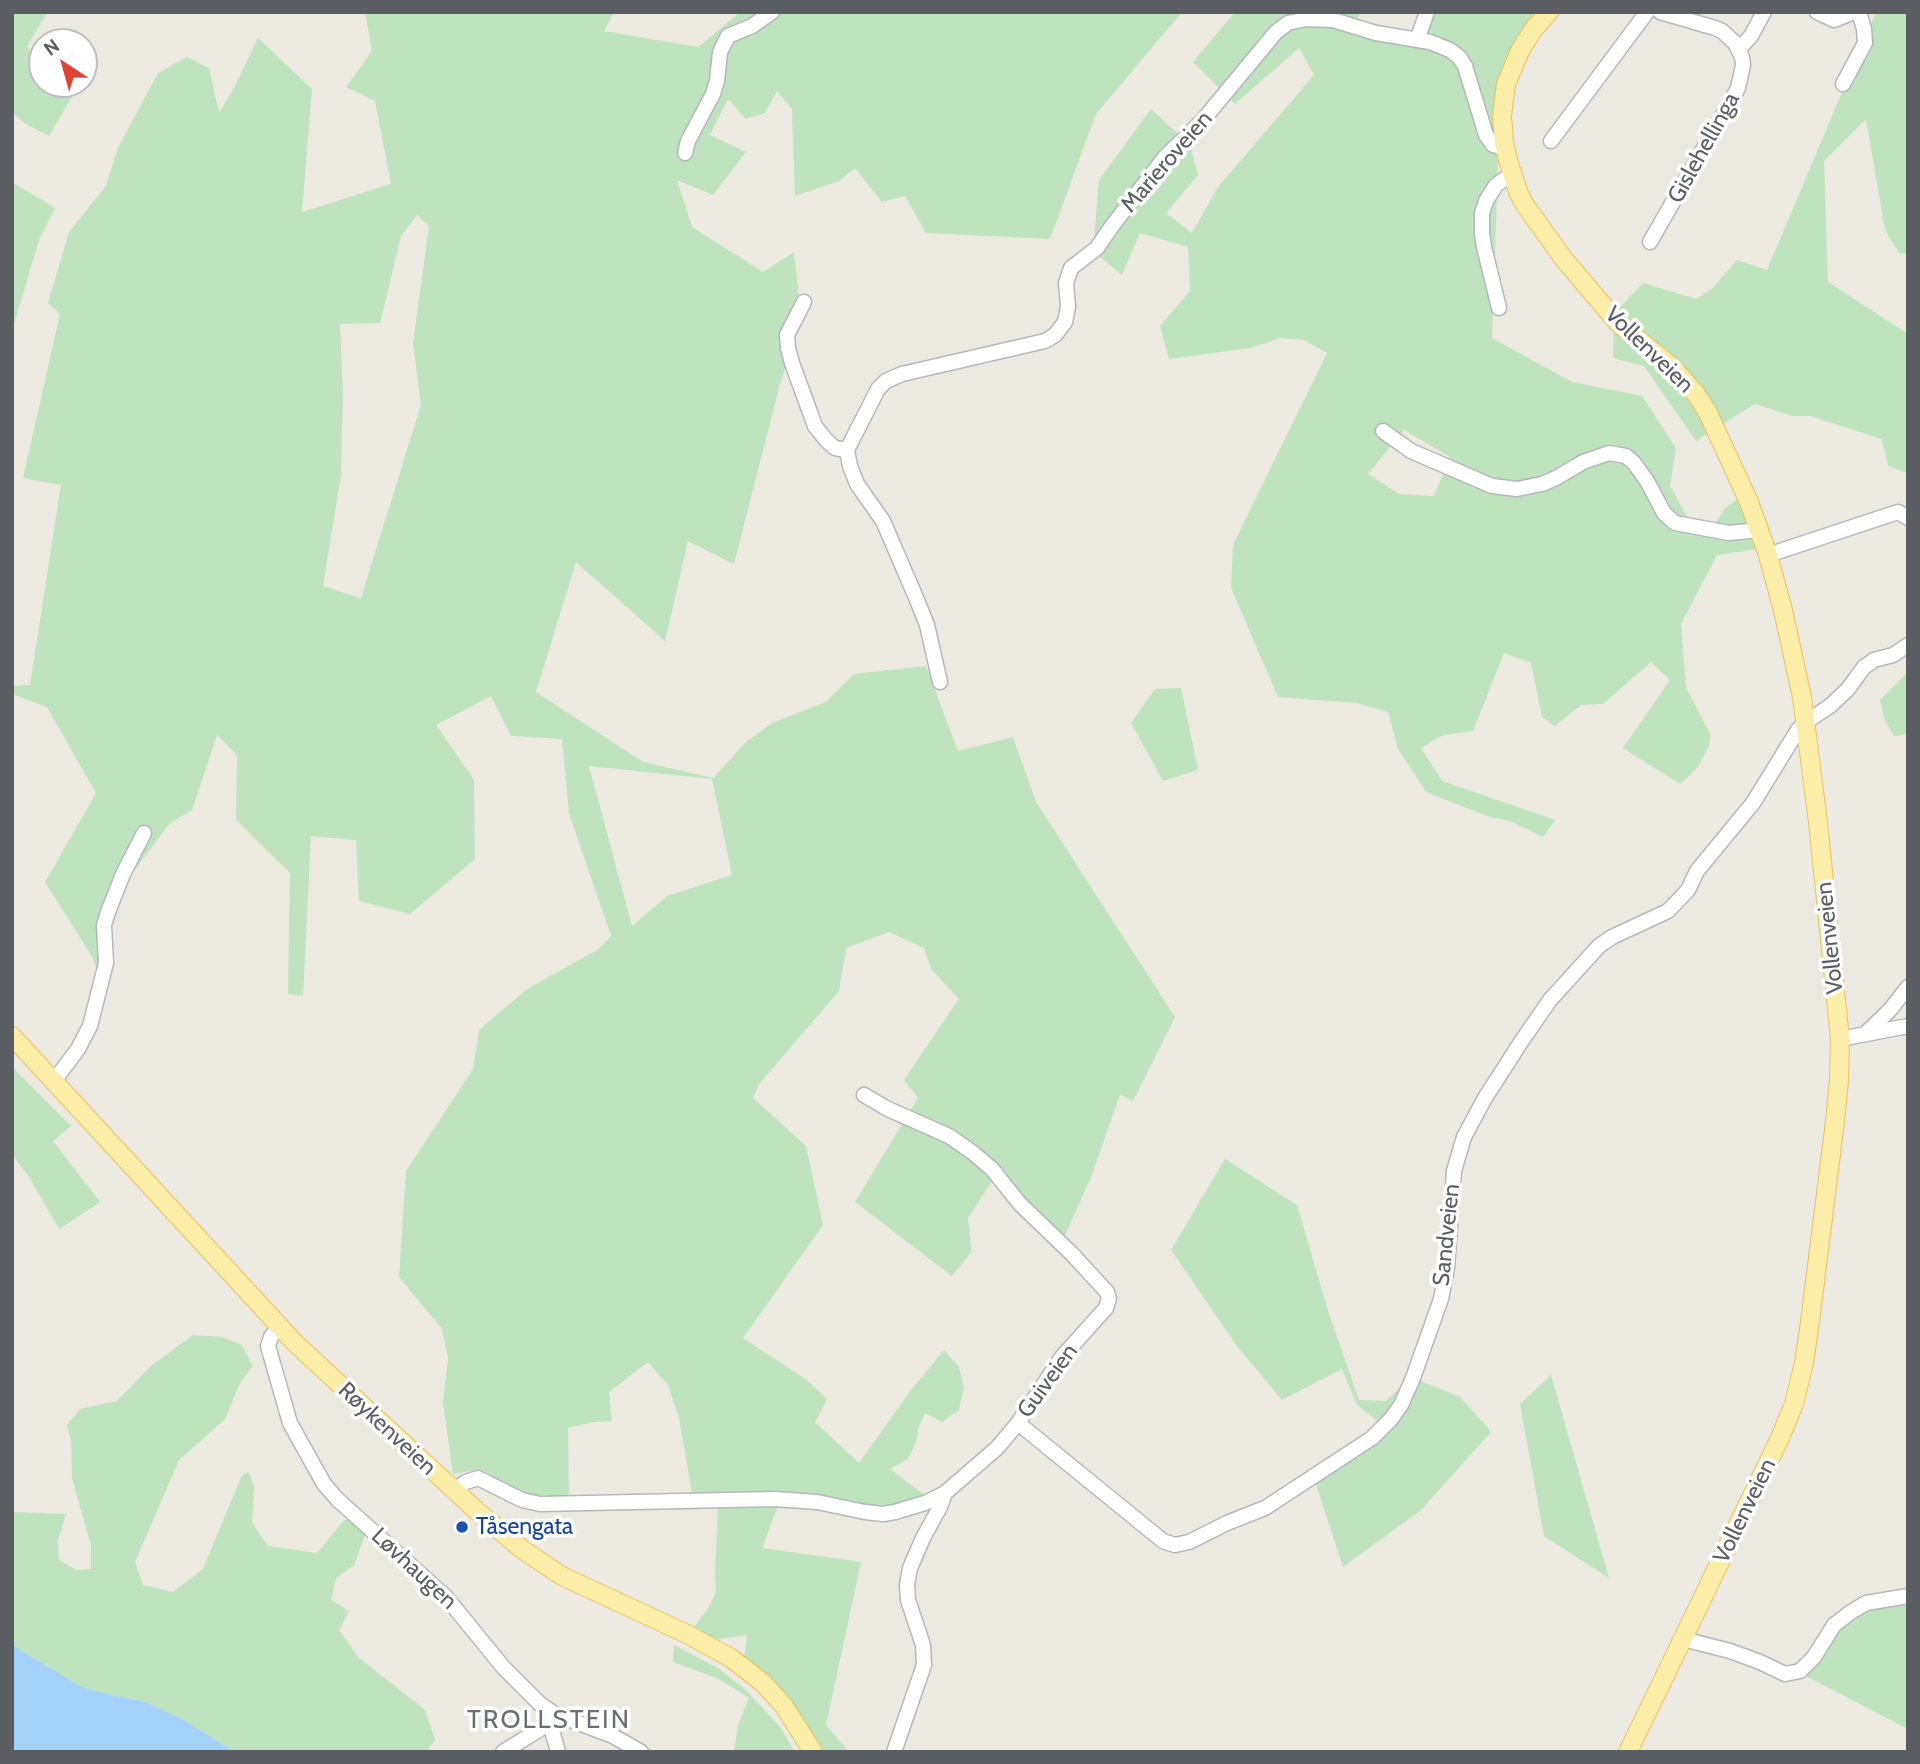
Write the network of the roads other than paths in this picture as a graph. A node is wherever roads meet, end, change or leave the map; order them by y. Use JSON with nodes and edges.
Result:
{"nodes":[{"id":1,"x":772,"y":12,"type":"edge"},
{"id":2,"x":1427,"y":12,"type":"edge"},
{"id":3,"x":1549,"y":12,"type":"edge"},
{"id":4,"x":1647,"y":12,"type":"edge"},
{"id":5,"x":1660,"y":12,"type":"edge"},
{"id":6,"x":1764,"y":12,"type":"edge"},
{"id":7,"x":1817,"y":12,"type":"edge"},
{"id":8,"x":1854,"y":12,"type":"edge"},
{"id":9,"x":1859,"y":12,"type":"edge"},
{"id":10,"x":1418,"y":40,"type":"junction"},
{"id":11,"x":1739,"y":50,"type":"junction"},
{"id":12,"x":1843,"y":84,"type":"dead end"},
{"id":13,"x":1551,"y":141,"type":"dead end"},
{"id":14,"x":1505,"y":148,"type":"junction"},
{"id":15,"x":685,"y":153,"type":"dead end"},
{"id":16,"x":1512,"y":174,"type":"junction"},
{"id":17,"x":1650,"y":242,"type":"dead end"},
{"id":18,"x":804,"y":302,"type":"dead end"},
{"id":19,"x":1499,"y":308,"type":"dead end"},
{"id":20,"x":1383,"y":431,"type":"dead end"},
{"id":21,"x":847,"y":450,"type":"junction"},
{"id":22,"x":1908,"y":518,"type":"edge"},
{"id":23,"x":1760,"y":530,"type":"junction"},
{"id":24,"x":1768,"y":555,"type":"junction"},
{"id":25,"x":1908,"y":645,"type":"edge"},
{"id":26,"x":940,"y":682,"type":"dead end"},
{"id":27,"x":1806,"y":722,"type":"junction"},
{"id":28,"x":145,"y":833,"type":"dead end"},
{"id":29,"x":1908,"y":986,"type":"edge"},
{"id":30,"x":1908,"y":1027,"type":"edge"},
{"id":31,"x":1865,"y":1034,"type":"junction"},
{"id":32,"x":12,"y":1036,"type":"edge"},
{"id":33,"x":1840,"y":1039,"type":"junction"},
{"id":34,"x":54,"y":1081,"type":"junction"},
{"id":35,"x":864,"y":1095,"type":"dead end"},
{"id":36,"x":279,"y":1326,"type":"junction"},
{"id":37,"x":1018,"y":1423,"type":"junction"},
{"id":38,"x":454,"y":1490,"type":"junction"},
{"id":39,"x":946,"y":1493,"type":"junction"},
{"id":40,"x":1908,"y":1596,"type":"edge"},
{"id":41,"x":1683,"y":1639,"type":"junction"},
{"id":42,"x":553,"y":1719,"type":"junction"},
{"id":43,"x":503,"y":1752,"type":"edge"},
{"id":44,"x":558,"y":1752,"type":"edge"},
{"id":45,"x":641,"y":1752,"type":"edge"},
{"id":46,"x":813,"y":1752,"type":"edge"},
{"id":47,"x":894,"y":1752,"type":"edge"},
{"id":48,"x":1628,"y":1752,"type":"edge"}],
"edges":[{"from":1,"to":15,"type":"street"},
{"from":2,"to":10,"type":"street"},
{"from":3,"to":14,"type":"main road","name":"Vollenveien"},
{"from":4,"to":13,"type":"street"},
{"from":5,"to":11,"type":"street"},
{"from":6,"to":11,"type":"street"},
{"from":7,"to":8,"type":"street"},
{"from":9,"to":12,"type":"street"},
{"from":10,"to":14,"type":"street","name":"Marieroveien"},
{"from":10,"to":21,"type":"street","name":"Marieroveien"},
{"from":11,"to":17,"type":"street","name":"Gislehellinga"},
{"from":14,"to":16,"type":"main road","name":"Vollenveien"},
{"from":16,"to":19,"type":"street"},
{"from":16,"to":23,"type":"main road","name":"Vollenveien"},
{"from":18,"to":21,"type":"street"},
{"from":20,"to":23,"type":"street"},
{"from":21,"to":26,"type":"street"},
{"from":22,"to":24,"type":"street"},
{"from":23,"to":24,"type":"main road","name":"Vollenveien"},
{"from":24,"to":27,"type":"main road","name":"Vollenveien"},
{"from":25,"to":27,"type":"street"},
{"from":27,"to":33,"type":"main road","name":"Vollenveien"},
{"from":27,"to":37,"type":"street","name":"Sandveien"},
{"from":28,"to":34,"type":"street"},
{"from":29,"to":31,"type":"street"},
{"from":30,"to":31,"type":"street"},
{"from":31,"to":33,"type":"street"},
{"from":32,"to":34,"type":"main road","name":"Røykenveien"},
{"from":33,"to":41,"type":"main road","name":"Vollenveien"},
{"from":34,"to":36,"type":"main road","name":"Røykenveien"},
{"from":35,"to":37,"type":"street","name":"Guiveien"},
{"from":36,"to":38,"type":"main road","name":"Røykenveien"},
{"from":36,"to":42,"type":"street","name":"Løvhaugen"},
{"from":37,"to":39,"type":"street","name":"Guiveien"},
{"from":38,"to":39,"type":"street"},
{"from":38,"to":46,"type":"main road","name":"Røykenveien"},
{"from":39,"to":47,"type":"street","name":"Guiveien"},
{"from":40,"to":41,"type":"street"},
{"from":41,"to":48,"type":"main road","name":"Vollenveien"},
{"from":42,"to":43,"type":"street"},
{"from":42,"to":44,"type":"street"},
{"from":42,"to":45,"type":"street","name":"Løvhaugen"}]}
